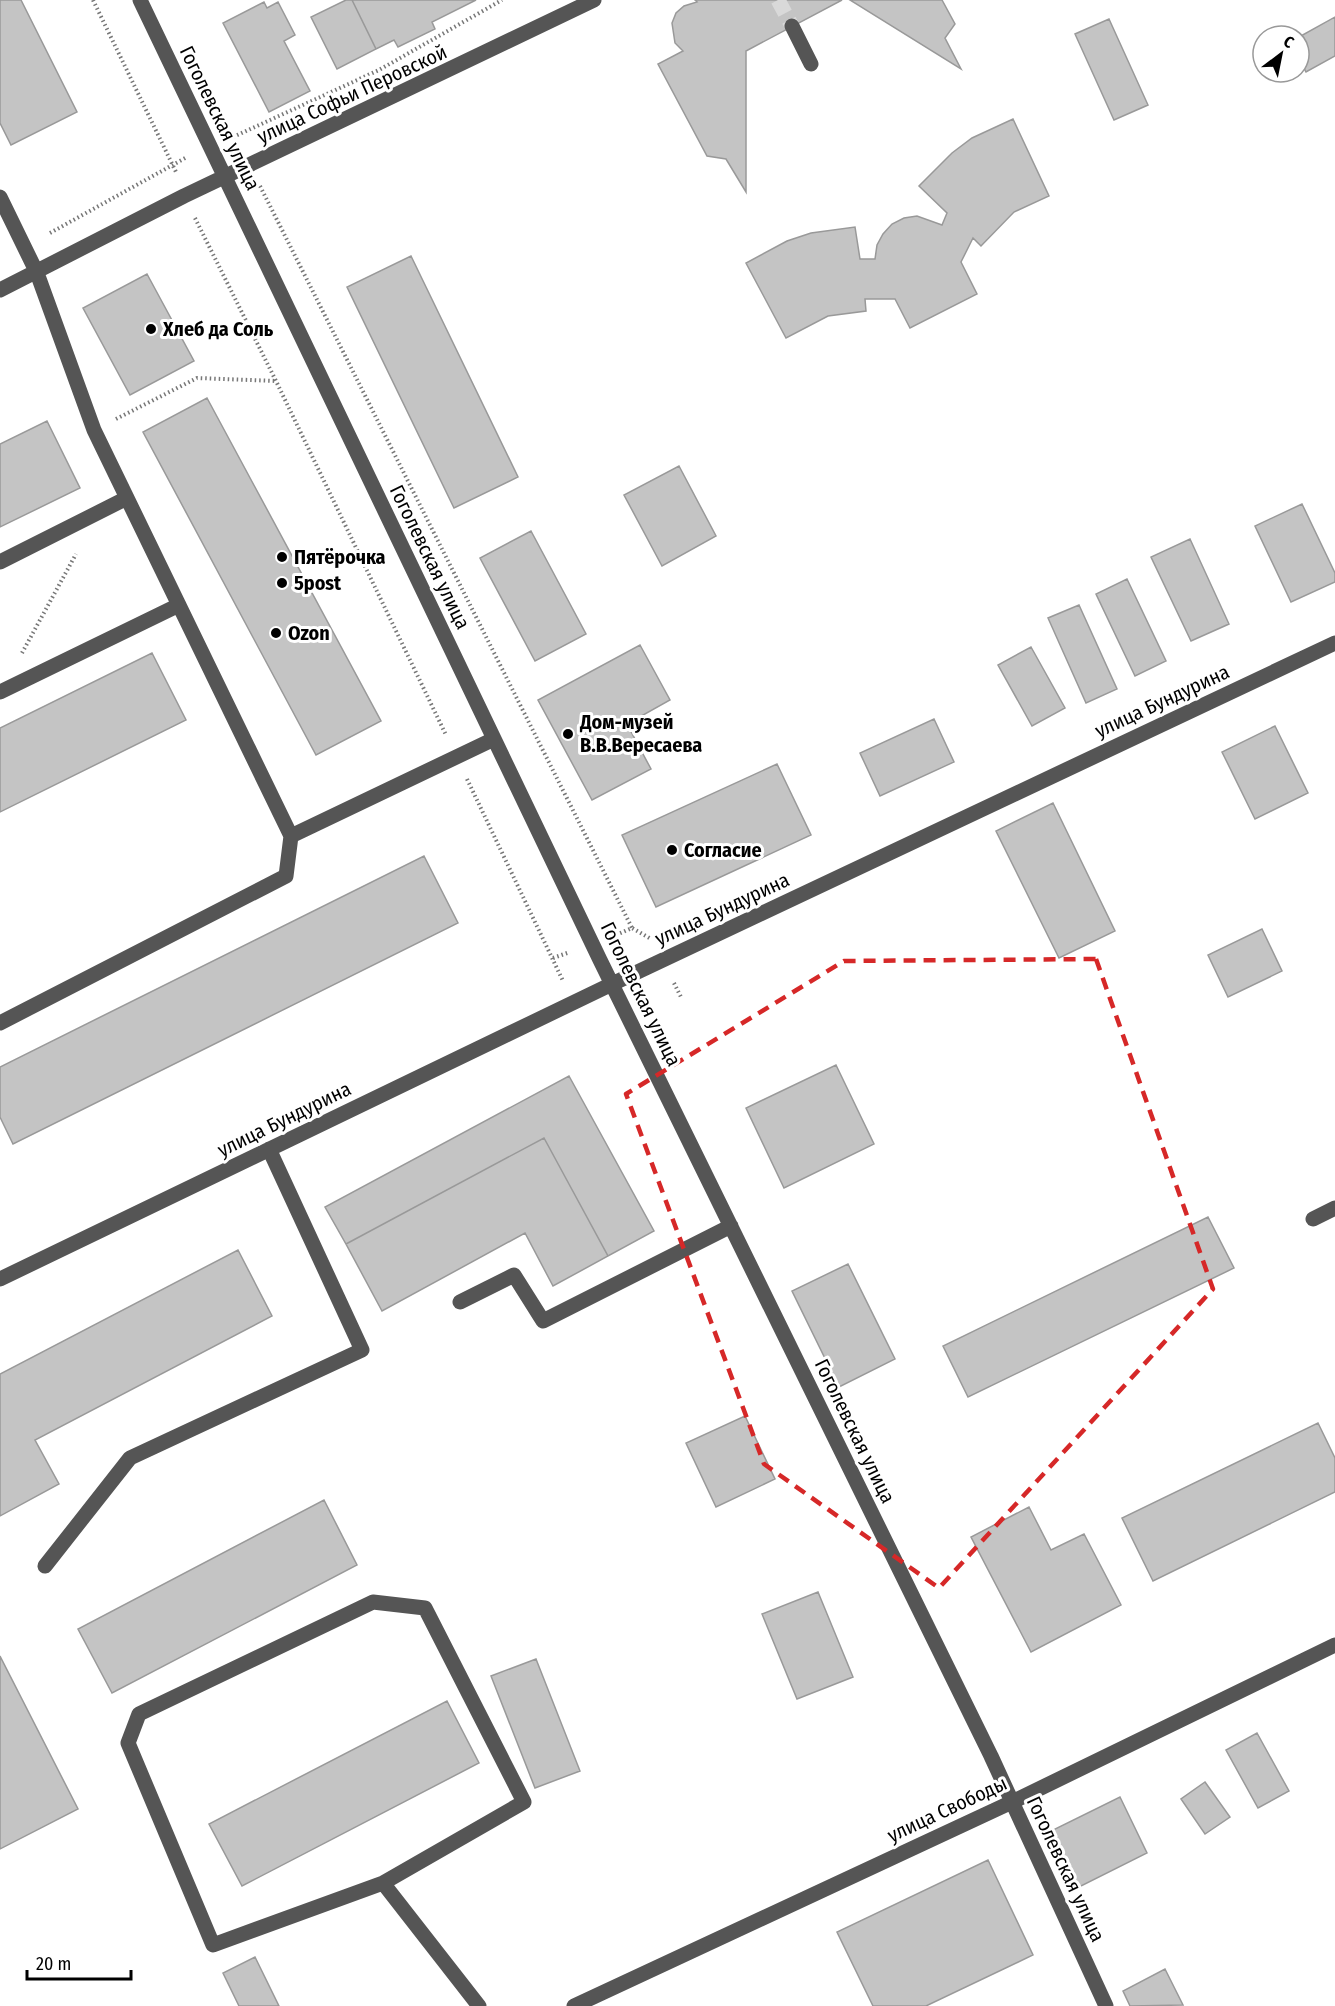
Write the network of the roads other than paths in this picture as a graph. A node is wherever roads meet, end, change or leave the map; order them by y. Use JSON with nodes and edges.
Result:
{"nodes":[{"id":1,"x":140,"y":0,"type":"edge"},
{"id":2,"x":594,"y":0,"type":"edge"},
{"id":3,"x":792,"y":26,"type":"tunnel mouth"},
{"id":4,"x":812,"y":64,"type":"dead end"},
{"id":5,"x":225,"y":177,"type":"junction"},
{"id":6,"x":0,"y":196,"type":"edge"},
{"id":7,"x":37,"y":273,"type":"junction"},
{"id":8,"x":0,"y":290,"type":"edge"},
{"id":9,"x":128,"y":498,"type":"junction"},
{"id":10,"x":0,"y":562,"type":"edge"},
{"id":11,"x":179,"y":605,"type":"junction"},
{"id":12,"x":1335,"y":643,"type":"edge"},
{"id":13,"x":1,"y":692,"type":"edge"},
{"id":14,"x":494,"y":739,"type":"junction"},
{"id":15,"x":291,"y":836,"type":"junction"},
{"id":16,"x":612,"y":984,"type":"junction"},
{"id":17,"x":0,"y":1023,"type":"edge"},
{"id":18,"x":268,"y":1149,"type":"junction"},
{"id":19,"x":1335,"y":1208,"type":"edge"},
{"id":20,"x":1313,"y":1219,"type":"dead end"},
{"id":21,"x":731,"y":1226,"type":"junction"},
{"id":22,"x":0,"y":1279,"type":"edge"},
{"id":23,"x":460,"y":1302,"type":"dead end"},
{"id":24,"x":45,"y":1566,"type":"dead end"},
{"id":25,"x":1335,"y":1645,"type":"edge"},
{"id":26,"x":1012,"y":1802,"type":"junction"},
{"id":27,"x":383,"y":1883,"type":"junction"},
{"id":28,"x":479,"y":2006,"type":"edge"},
{"id":29,"x":574,"y":2006,"type":"edge"},
{"id":30,"x":1106,"y":2006,"type":"edge"}],
"edges":[{"from":1,"to":5,"type":"street","name":"Гоголевская улица"},
{"from":2,"to":5,"type":"street","name":"улица Софьи Перовской"},
{"from":3,"to":4,"type":"street"},
{"from":5,"to":7,"type":"street","name":"улица Софьи Перовской"},
{"from":5,"to":14,"type":"street","name":"Гоголевская улица"},
{"from":6,"to":7,"type":"street"},
{"from":7,"to":8,"type":"street","name":"улица Софьи Перовской"},
{"from":7,"to":9,"type":"street"},
{"from":9,"to":10,"type":"street"},
{"from":9,"to":11,"type":"street"},
{"from":11,"to":13,"type":"street"},
{"from":11,"to":15,"type":"street"},
{"from":12,"to":16,"type":"street","name":"улица Бундурина"},
{"from":14,"to":15,"type":"street"},
{"from":14,"to":16,"type":"street","name":"Гоголевская улица"},
{"from":15,"to":17,"type":"street"},
{"from":16,"to":18,"type":"street","name":"улица Бундурина"},
{"from":16,"to":21,"type":"street","name":"Гоголевская улица"},
{"from":18,"to":22,"type":"street","name":"улица Бундурина"},
{"from":18,"to":24,"type":"street"},
{"from":19,"to":20,"type":"street"},
{"from":21,"to":23,"type":"street"},
{"from":21,"to":26,"type":"street","name":"Гоголевская улица"},
{"from":25,"to":26,"type":"street","name":"улица Свободы"},
{"from":26,"to":29,"type":"street","name":"улица Свободы"},
{"from":26,"to":30,"type":"street","name":"Гоголевская улица"},
{"from":27,"to":27,"type":"street"},
{"from":27,"to":28,"type":"street"}]}
